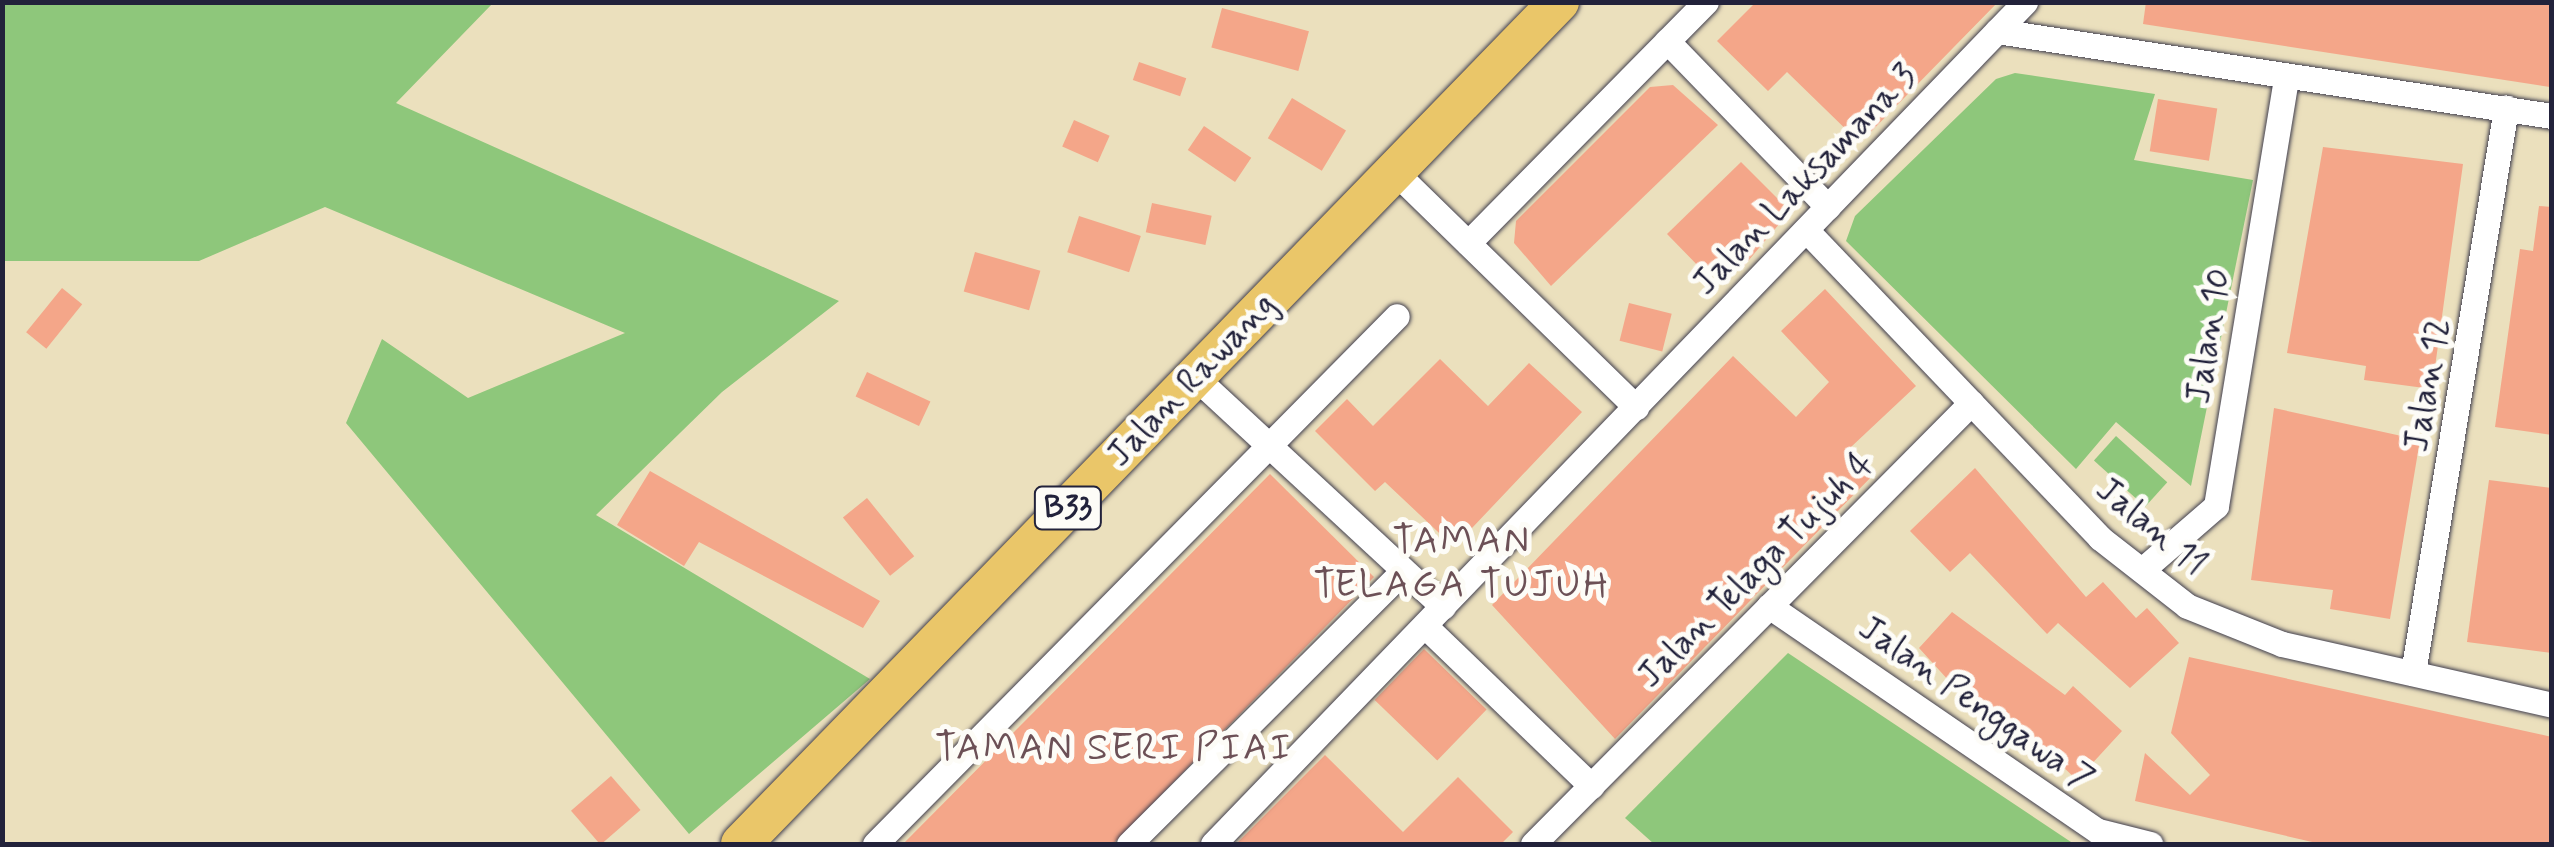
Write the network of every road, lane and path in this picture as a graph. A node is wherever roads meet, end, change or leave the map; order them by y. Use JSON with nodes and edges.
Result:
{"nodes":[{"id":1,"x":1559,"y":2,"type":"edge"},
{"id":2,"x":1706,"y":2,"type":"edge"},
{"id":3,"x":2025,"y":2,"type":"edge"},
{"id":4,"x":1998,"y":31,"type":"junction"},
{"id":5,"x":1668,"y":41,"type":"junction"},
{"id":6,"x":2286,"y":79,"type":"junction"},
{"id":7,"x":2506,"y":108,"type":"junction"},
{"id":8,"x":2552,"y":116,"type":"edge"},
{"id":9,"x":1395,"y":172,"type":"junction"},
{"id":10,"x":1828,"y":207,"type":"junction"},
{"id":11,"x":1806,"y":230,"type":"junction"},
{"id":12,"x":1468,"y":243,"type":"junction"},
{"id":13,"x":1397,"y":316,"type":"dead end"},
{"id":14,"x":1195,"y":376,"type":"junction"},
{"id":15,"x":1971,"y":403,"type":"junction"},
{"id":16,"x":1636,"y":407,"type":"junction"},
{"id":17,"x":1269,"y":446,"type":"junction"},
{"id":18,"x":2142,"y":570,"type":"junction"},
{"id":19,"x":1403,"y":571,"type":"junction"},
{"id":20,"x":1770,"y":606,"type":"junction"},
{"id":21,"x":1434,"y":617,"type":"junction"},
{"id":22,"x":2413,"y":673,"type":"junction"},
{"id":23,"x":2552,"y":705,"type":"edge"},
{"id":24,"x":1591,"y":786,"type":"junction"},
{"id":25,"x":2097,"y":838,"type":"edge"},
{"id":26,"x":741,"y":844,"type":"edge"},
{"id":27,"x":875,"y":844,"type":"edge"},
{"id":28,"x":1128,"y":844,"type":"edge"},
{"id":29,"x":1213,"y":844,"type":"edge"},
{"id":30,"x":1534,"y":844,"type":"edge"},
{"id":31,"x":2150,"y":844,"type":"edge"}],
"edges":[{"from":1,"to":9,"type":"main road","name":"Jalan Rawang","number":"B33"},
{"from":2,"to":5,"type":"street"},
{"from":3,"to":4,"type":"street","name":"Jalan Laksamana 3"},
{"from":4,"to":6,"type":"street"},
{"from":4,"to":10,"type":"street","name":"Jalan Laksamana 3"},
{"from":5,"to":10,"type":"street"},
{"from":5,"to":12,"type":"street"},
{"from":6,"to":7,"type":"street"},
{"from":6,"to":18,"type":"street","name":"Jalan 10"},
{"from":7,"to":8,"type":"street"},
{"from":7,"to":22,"type":"street","name":"Jalan 12"},
{"from":9,"to":12,"type":"street"},
{"from":9,"to":14,"type":"main road","name":"Jalan Rawang","number":"B33"},
{"from":10,"to":11,"type":"street","name":"Jalan Laksamana 3"},
{"from":11,"to":15,"type":"street","name":"Jalan 11"},
{"from":11,"to":16,"type":"street","name":"Jalan Laksamana 3"},
{"from":12,"to":16,"type":"street"},
{"from":13,"to":17,"type":"street"},
{"from":14,"to":17,"type":"street"},
{"from":14,"to":26,"type":"main road","name":"Jalan Rawang","number":"B33"},
{"from":15,"to":18,"type":"street","name":"Jalan 11"},
{"from":15,"to":20,"type":"street","name":"Jalan Telaga Tujuh 4"},
{"from":16,"to":21,"type":"street","name":"Jalan Laksamana 3"},
{"from":17,"to":19,"type":"street"},
{"from":17,"to":27,"type":"street"},
{"from":18,"to":22,"type":"street","name":"Jalan 11"},
{"from":19,"to":21,"type":"street"},
{"from":19,"to":28,"type":"street"},
{"from":20,"to":24,"type":"street","name":"Jalan Telaga Tujuh 4"},
{"from":20,"to":25,"type":"street","name":"Jalan Penggawa 7"},
{"from":21,"to":24,"type":"street"},
{"from":21,"to":29,"type":"street","name":"Jalan Laksamana 3"},
{"from":22,"to":23,"type":"street","name":"Jalan 11"},
{"from":24,"to":30,"type":"street","name":"Jalan Telaga Tujuh 4"},
{"from":25,"to":31,"type":"street","name":"Jalan Penggawa 7"}]}
